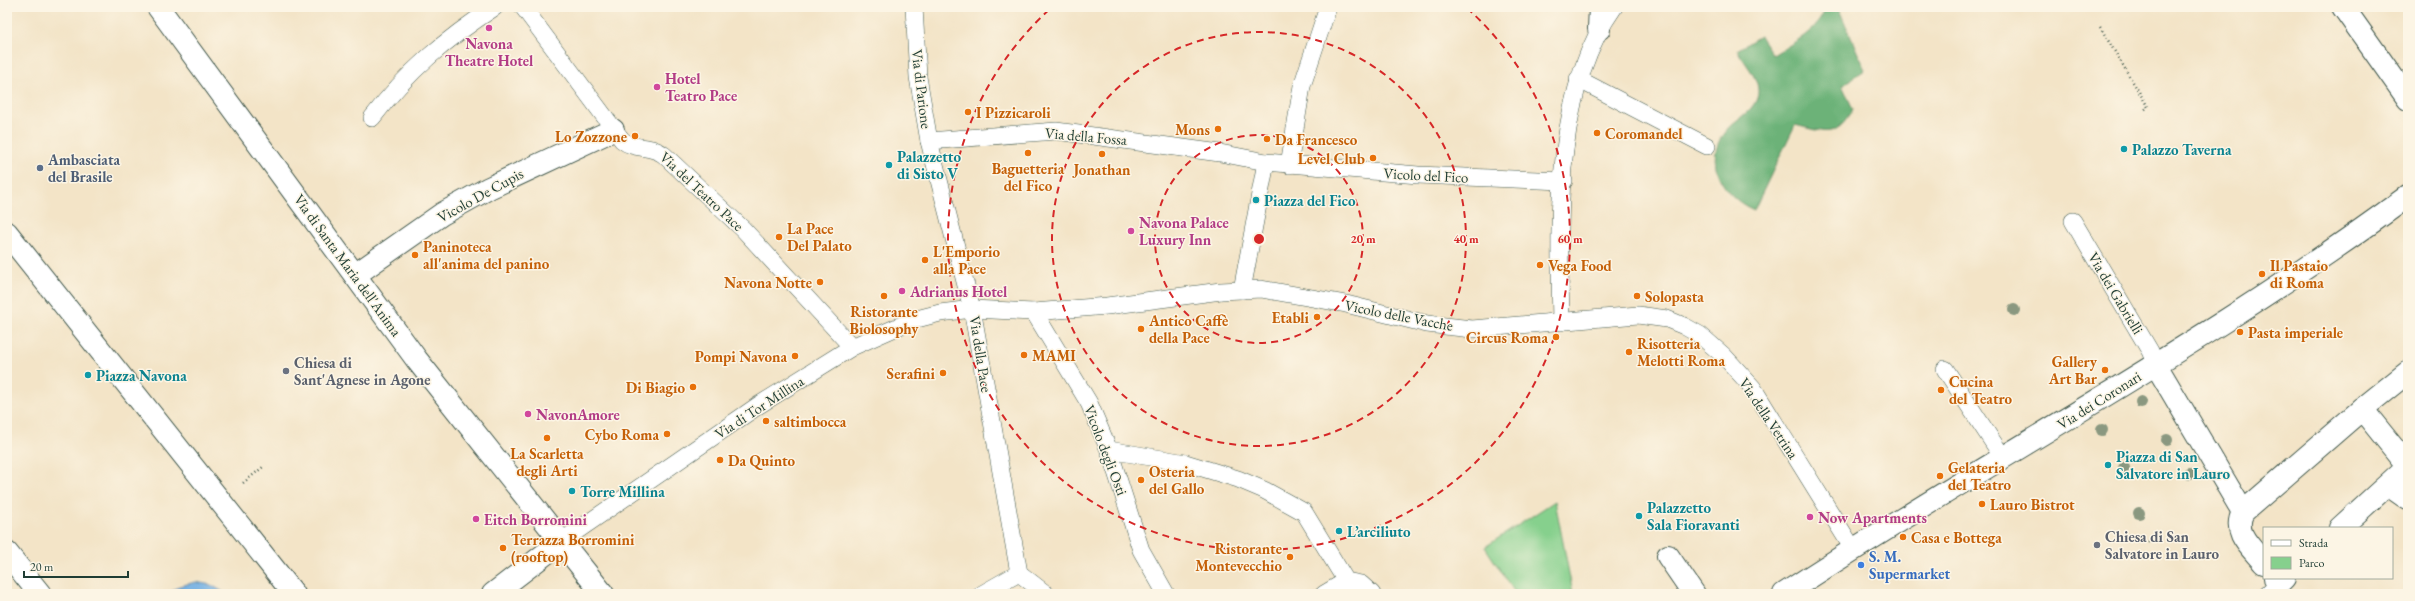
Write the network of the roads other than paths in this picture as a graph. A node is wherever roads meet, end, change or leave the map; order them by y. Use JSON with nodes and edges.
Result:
{"nodes":[{"id":1,"x":158,"y":7,"type":"edge"},
{"id":2,"x":495,"y":7,"type":"edge"},
{"id":3,"x":523,"y":7,"type":"edge"},
{"id":4,"x":914,"y":7,"type":"edge"},
{"id":5,"x":1328,"y":7,"type":"edge"},
{"id":6,"x":1600,"y":7,"type":"edge"},
{"id":7,"x":1614,"y":7,"type":"edge"},
{"id":8,"x":2343,"y":7,"type":"edge"},
{"id":9,"x":1599,"y":29,"type":"junction"},
{"id":10,"x":1578,"y":79,"type":"junction"},
{"id":11,"x":2408,"y":99,"type":"edge"},
{"id":12,"x":372,"y":118,"type":"dead end"},
{"id":13,"x":613,"y":130,"type":"junction"},
{"id":14,"x":929,"y":141,"type":"junction"},
{"id":15,"x":1707,"y":146,"type":"dead end"},
{"id":16,"x":1266,"y":162,"type":"junction"},
{"id":17,"x":1289,"y":164,"type":"junction"},
{"id":18,"x":1564,"y":180,"type":"junction"},
{"id":19,"x":2408,"y":196,"type":"edge"},
{"id":20,"x":2073,"y":221,"type":"dead end"},
{"id":21,"x":7,"y":233,"type":"edge"},
{"id":22,"x":355,"y":275,"type":"junction"},
{"id":23,"x":1242,"y":290,"type":"junction"},
{"id":24,"x":972,"y":310,"type":"junction"},
{"id":25,"x":1034,"y":312,"type":"junction"},
{"id":26,"x":1561,"y":322,"type":"junction"},
{"id":27,"x":852,"y":347,"type":"junction"},
{"id":28,"x":2156,"y":365,"type":"junction"},
{"id":29,"x":1945,"y":369,"type":"dead end"},
{"id":30,"x":2408,"y":372,"type":"edge"},
{"id":31,"x":2362,"y":409,"type":"junction"},
{"id":32,"x":1109,"y":450,"type":"junction"},
{"id":33,"x":2004,"y":459,"type":"junction"},
{"id":34,"x":2408,"y":466,"type":"edge"},
{"id":35,"x":2388,"y":485,"type":"junction"},
{"id":36,"x":2408,"y":499,"type":"edge"},
{"id":37,"x":2243,"y":512,"type":"junction"},
{"id":38,"x":2341,"y":527,"type":"edge"},
{"id":39,"x":562,"y":541,"type":"junction"},
{"id":40,"x":1853,"y":549,"type":"junction"},
{"id":41,"x":7,"y":553,"type":"edge"},
{"id":42,"x":1668,"y":556,"type":"dead end"},
{"id":43,"x":2263,"y":562,"type":"edge"},
{"id":44,"x":1019,"y":573,"type":"junction"},
{"id":45,"x":1346,"y":581,"type":"junction"},
{"id":46,"x":40,"y":594,"type":"edge"},
{"id":47,"x":294,"y":594,"type":"edge"},
{"id":48,"x":493,"y":594,"type":"edge"},
{"id":49,"x":603,"y":594,"type":"edge"},
{"id":50,"x":982,"y":594,"type":"edge"},
{"id":51,"x":1046,"y":594,"type":"edge"},
{"id":52,"x":1166,"y":594,"type":"edge"},
{"id":53,"x":1324,"y":594,"type":"edge"},
{"id":54,"x":1372,"y":594,"type":"edge"},
{"id":55,"x":1694,"y":594,"type":"edge"},
{"id":56,"x":1784,"y":594,"type":"edge"}],
"edges":[{"from":1,"to":22,"type":"street","name":"Via di Santa Maria dell'Anima"},
{"from":2,"to":12,"type":"lane"},
{"from":3,"to":13,"type":"lane","name":"Via del Teatro Pace"},
{"from":4,"to":14,"type":"lane","name":"Via di Parione"},
{"from":5,"to":17,"type":"lane"},
{"from":6,"to":9,"type":"street"},
{"from":7,"to":9,"type":"lane"},
{"from":8,"to":11,"type":"street"},
{"from":9,"to":10,"type":"lane"},
{"from":10,"to":15,"type":"lane"},
{"from":10,"to":18,"type":"lane"},
{"from":13,"to":22,"type":"street","name":"Vicolo De Cupis"},
{"from":13,"to":27,"type":"lane","name":"Via del Teatro Pace"},
{"from":14,"to":16,"type":"lane","name":"Via della Fossa"},
{"from":14,"to":24,"type":"lane","name":"Via di Parione"},
{"from":16,"to":17,"type":"lane"},
{"from":16,"to":23,"type":"lane"},
{"from":17,"to":18,"type":"lane","name":"Vicolo del Fico"},
{"from":18,"to":26,"type":"lane"},
{"from":19,"to":28,"type":"street","name":"Via dei Coronari"},
{"from":20,"to":28,"type":"lane","name":"Via dei Gabrielli"},
{"from":21,"to":47,"type":"street"},
{"from":22,"to":39,"type":"street","name":"Via di Santa Maria dell'Anima"},
{"from":23,"to":25,"type":"lane","name":"Via della Pace"},
{"from":23,"to":26,"type":"lane","name":"Vicolo delle Vacche"},
{"from":24,"to":25,"type":"lane","name":"Via della Pace"},
{"from":24,"to":27,"type":"lane","name":"Via di Tor Millina"},
{"from":24,"to":44,"type":"lane","name":"Via della Pace"},
{"from":25,"to":32,"type":"lane","name":"Vicolo degli Osti"},
{"from":26,"to":40,"type":"lane","name":"Via della Vetrina"},
{"from":27,"to":39,"type":"lane","name":"Via di Tor Millina"},
{"from":28,"to":33,"type":"street","name":"Via dei Coronari"},
{"from":28,"to":37,"type":"street"},
{"from":29,"to":33,"type":"lane"},
{"from":30,"to":31,"type":"street"},
{"from":31,"to":34,"type":"street"},
{"from":31,"to":37,"type":"street"},
{"from":32,"to":45,"type":"lane"},
{"from":32,"to":52,"type":"lane","name":"Vicolo degli Osti"},
{"from":33,"to":40,"type":"street","name":"Via dei Coronari"},
{"from":34,"to":35,"type":"street"},
{"from":35,"to":36,"type":"street"},
{"from":35,"to":38,"type":"street"},
{"from":37,"to":43,"type":"street"},
{"from":39,"to":48,"type":"street"},
{"from":39,"to":49,"type":"street","name":"Via di Santa Maria dell'Anima"},
{"from":40,"to":56,"type":"street","name":"Via dei Coronari"},
{"from":41,"to":46,"type":"street"},
{"from":42,"to":55,"type":"street"},
{"from":44,"to":50,"type":"lane"},
{"from":44,"to":51,"type":"lane"},
{"from":45,"to":53,"type":"lane"},
{"from":45,"to":54,"type":"lane"}]}
